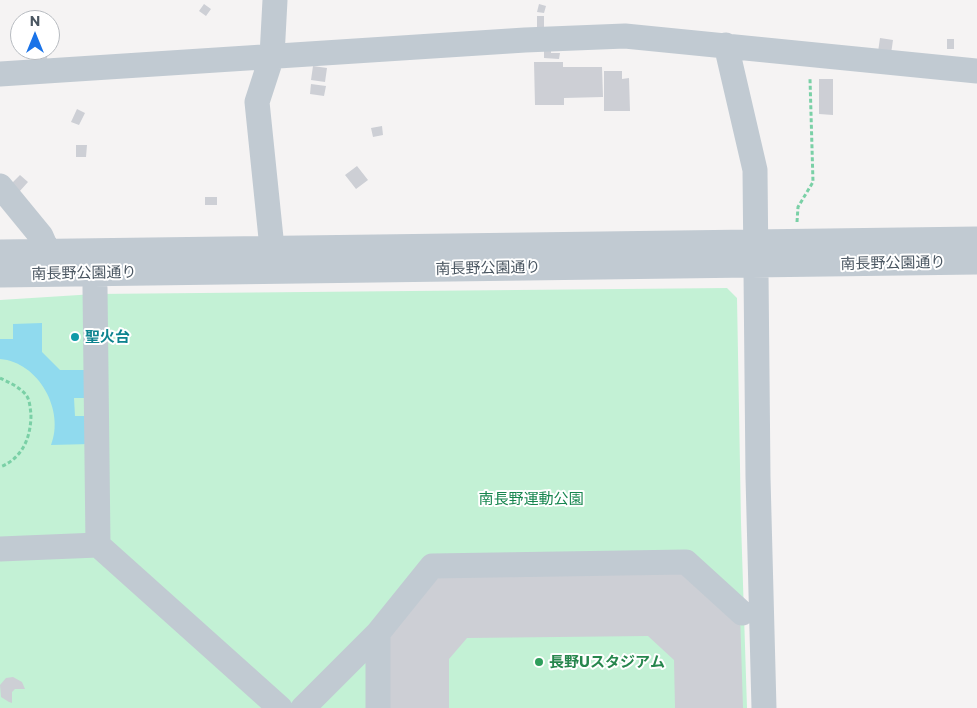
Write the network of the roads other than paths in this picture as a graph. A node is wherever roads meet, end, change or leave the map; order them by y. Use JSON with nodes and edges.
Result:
{"nodes":[{"id":1,"x":275,"y":0,"type":"edge"},
{"id":2,"x":726,"y":45,"type":"junction"},
{"id":3,"x":272,"y":56,"type":"junction"},
{"id":4,"x":977,"y":71,"type":"edge"},
{"id":5,"x":0,"y":74,"type":"edge"},
{"id":6,"x":0,"y":186,"type":"edge"},
{"id":7,"x":977,"y":239,"type":"edge"},
{"id":8,"x":272,"y":248,"type":"junction"},
{"id":9,"x":0,"y":252,"type":"edge"},
{"id":10,"x":48,"y":252,"type":"junction"},
{"id":11,"x":756,"y":255,"type":"junction"},
{"id":12,"x":977,"y":262,"type":"edge"},
{"id":13,"x":0,"y":275,"type":"edge"},
{"id":14,"x":95,"y":288,"type":"dead end"},
{"id":15,"x":98,"y":545,"type":"junction"},
{"id":16,"x":0,"y":549,"type":"edge"},
{"id":17,"x":742,"y":613,"type":"dead end"},
{"id":18,"x":378,"y":633,"type":"junction"},
{"id":19,"x":280,"y":708,"type":"edge"},
{"id":20,"x":303,"y":708,"type":"edge"},
{"id":21,"x":378,"y":708,"type":"edge"},
{"id":22,"x":764,"y":708,"type":"edge"}],
"edges":[{"from":1,"to":3,"type":"street"},
{"from":2,"to":3,"type":"street"},
{"from":2,"to":4,"type":"street"},
{"from":2,"to":11,"type":"street"},
{"from":3,"to":5,"type":"street"},
{"from":3,"to":8,"type":"street"},
{"from":6,"to":10,"type":"street"},
{"from":7,"to":11,"type":"street","name":"南長野公園通り"},
{"from":8,"to":10,"type":"street","name":"南長野公園通り"},
{"from":8,"to":11,"type":"street","name":"南長野公園通り"},
{"from":9,"to":10,"type":"street","name":"南長野公園通り"},
{"from":11,"to":12,"type":"street","name":"南長野公園通り"},
{"from":11,"to":13,"type":"street","name":"南長野公園通り"},
{"from":11,"to":22,"type":"street"},
{"from":14,"to":15,"type":"street"},
{"from":15,"to":16,"type":"street"},
{"from":15,"to":19,"type":"street"},
{"from":17,"to":18,"type":"street"},
{"from":18,"to":20,"type":"street"},
{"from":18,"to":21,"type":"street"}]}
